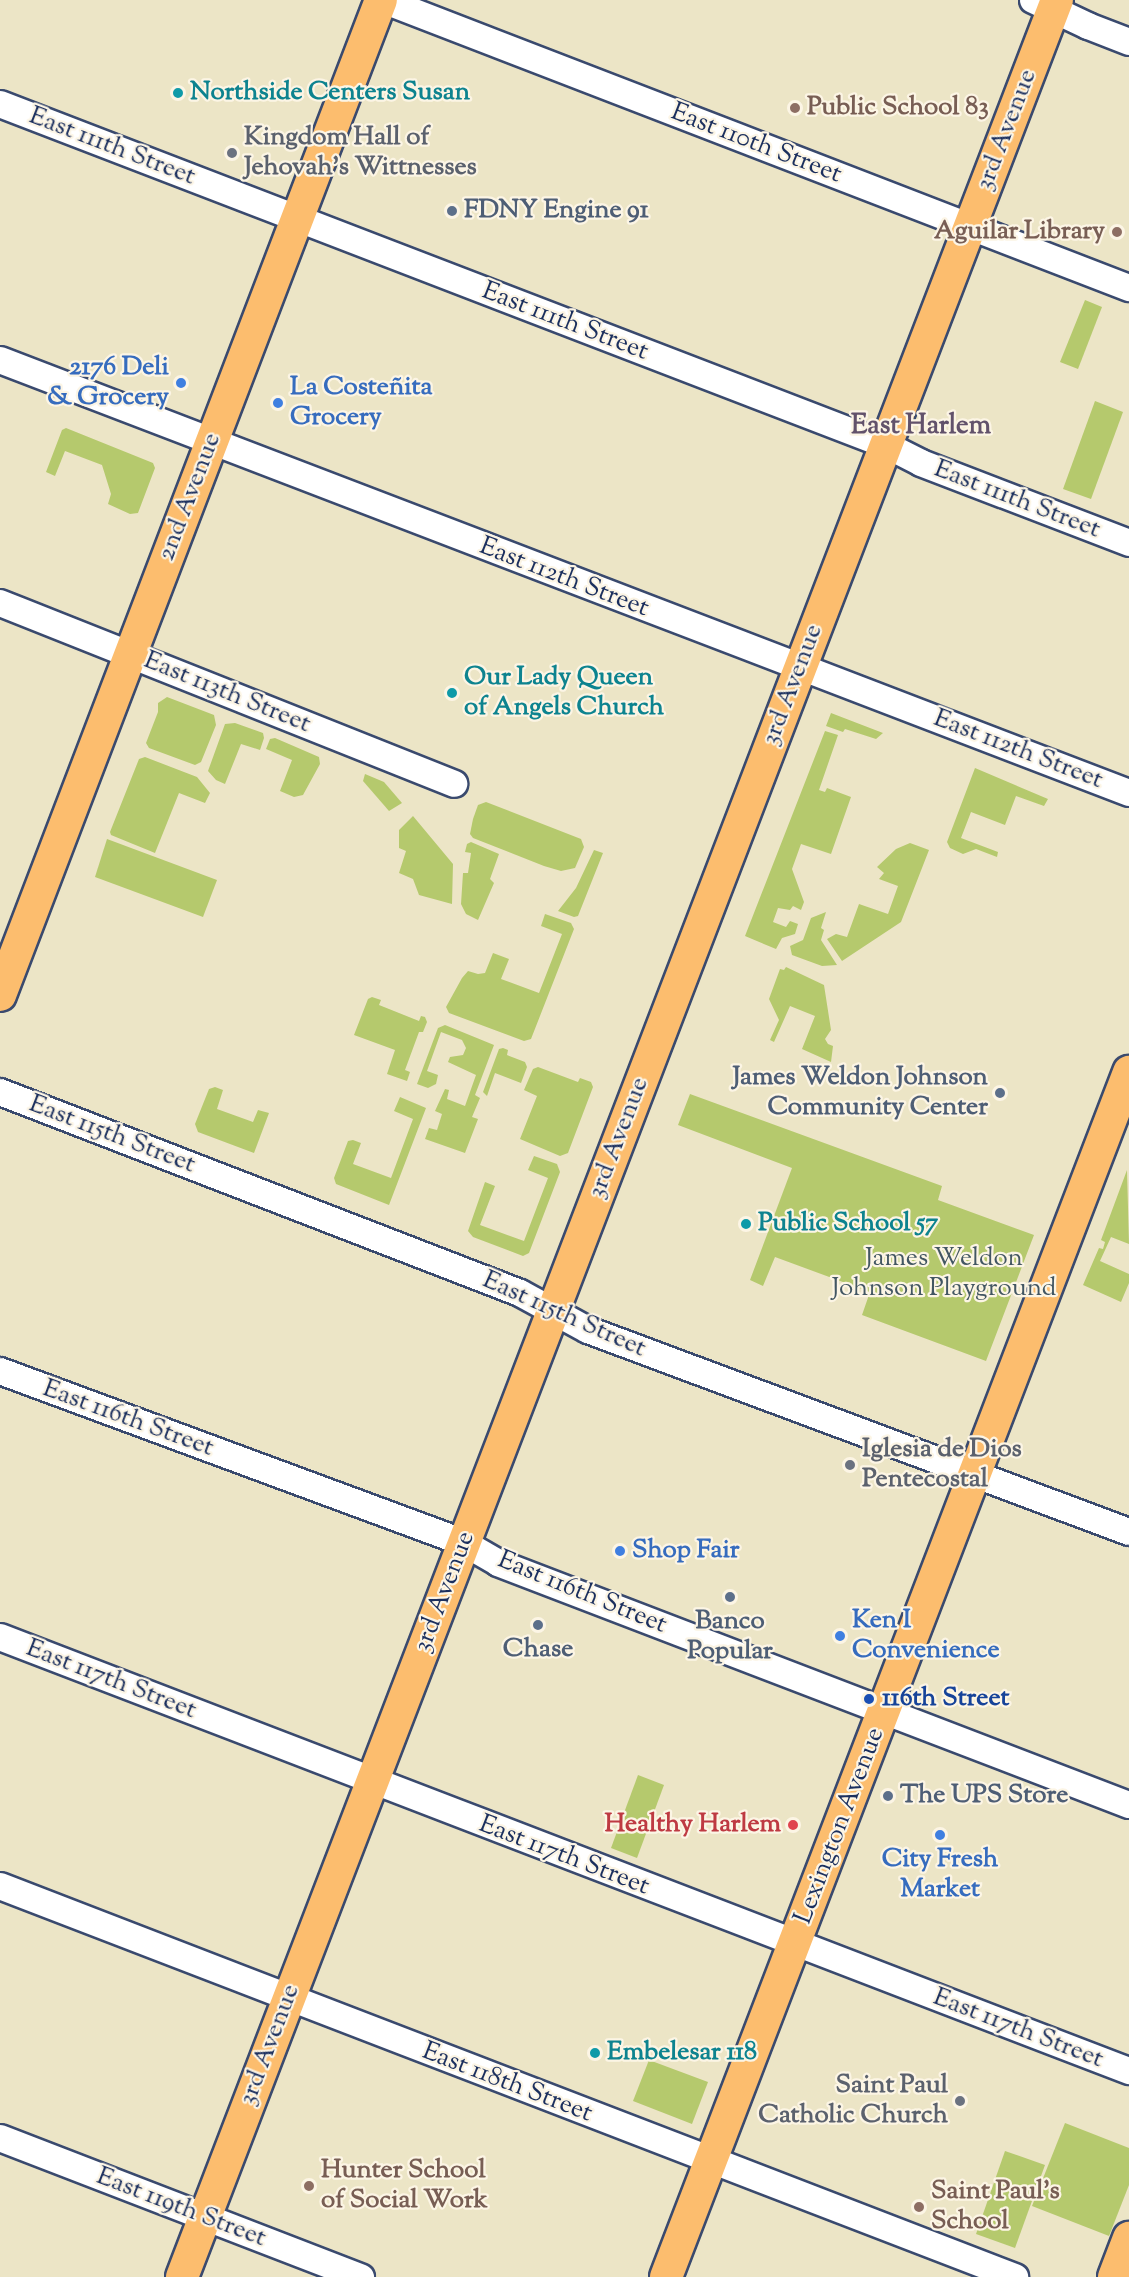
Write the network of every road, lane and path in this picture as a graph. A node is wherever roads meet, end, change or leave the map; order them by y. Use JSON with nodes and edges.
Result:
{"nodes":[{"id":1,"x":382,"y":0,"type":"edge"},
{"id":2,"x":1048,"y":3,"type":"edge"},
{"id":3,"x":1129,"y":42,"type":"edge"},
{"id":4,"x":0,"y":104,"type":"edge"},
{"id":5,"x":298,"y":219,"type":"junction"},
{"id":6,"x":970,"y":226,"type":"junction"},
{"id":7,"x":1129,"y":288,"type":"edge"},
{"id":8,"x":0,"y":360,"type":"edge"},
{"id":9,"x":212,"y":442,"type":"junction"},
{"id":10,"x":886,"y":445,"type":"junction"},
{"id":11,"x":1129,"y":543,"type":"edge"},
{"id":12,"x":0,"y":603,"type":"edge"},
{"id":13,"x":130,"y":654,"type":"junction"},
{"id":14,"x":800,"y":668,"type":"junction"},
{"id":15,"x":454,"y":784,"type":"dead end"},
{"id":16,"x":1129,"y":793,"type":"edge"},
{"id":17,"x":0,"y":995,"type":"edge"},
{"id":18,"x":1129,"y":1072,"type":"edge"},
{"id":19,"x":0,"y":1092,"type":"edge"},
{"id":20,"x":554,"y":1311,"type":"junction"},
{"id":21,"x":0,"y":1371,"type":"edge"},
{"id":22,"x":975,"y":1475,"type":"junction"},
{"id":23,"x":1129,"y":1532,"type":"edge"},
{"id":24,"x":464,"y":1543,"type":"junction"},
{"id":25,"x":0,"y":1637,"type":"edge"},
{"id":26,"x":884,"y":1711,"type":"junction"},
{"id":27,"x":372,"y":1780,"type":"junction"},
{"id":28,"x":1129,"y":1805,"type":"edge"},
{"id":29,"x":0,"y":1886,"type":"edge"},
{"id":30,"x":795,"y":1945,"type":"junction"},
{"id":31,"x":288,"y":1997,"type":"junction"},
{"id":32,"x":1129,"y":2072,"type":"edge"},
{"id":33,"x":0,"y":2138,"type":"edge"},
{"id":34,"x":711,"y":2162,"type":"junction"},
{"id":35,"x":204,"y":2217,"type":"junction"},
{"id":36,"x":1129,"y":2238,"type":"edge"},
{"id":37,"x":182,"y":2277,"type":"edge"},
{"id":38,"x":361,"y":2277,"type":"edge"},
{"id":39,"x":666,"y":2277,"type":"edge"},
{"id":40,"x":1015,"y":2277,"type":"edge"},
{"id":41,"x":1114,"y":2277,"type":"edge"}],
"edges":[{"from":1,"to":5,"type":"main road","name":"2nd Avenue"},
{"from":1,"to":6,"type":"street","name":"East 110th Street"},
{"from":2,"to":3,"type":"street"},
{"from":2,"to":6,"type":"main road","name":"3rd Avenue"},
{"from":4,"to":5,"type":"street","name":"East 111th Street"},
{"from":5,"to":9,"type":"main road","name":"2nd Avenue"},
{"from":5,"to":10,"type":"street","name":"East 111th Street"},
{"from":6,"to":7,"type":"street","name":"East 110th Street"},
{"from":6,"to":10,"type":"main road","name":"3rd Avenue"},
{"from":8,"to":9,"type":"street","name":"East 112th Street"},
{"from":9,"to":13,"type":"main road","name":"2nd Avenue"},
{"from":9,"to":14,"type":"street","name":"East 112th Street"},
{"from":10,"to":11,"type":"street","name":"East 111th Street"},
{"from":10,"to":14,"type":"main road","name":"3rd Avenue"},
{"from":12,"to":13,"type":"street","name":"East 113th Street"},
{"from":13,"to":15,"type":"street","name":"East 113th Street"},
{"from":13,"to":17,"type":"main road","name":"2nd Avenue"},
{"from":14,"to":16,"type":"street","name":"East 112th Street"},
{"from":14,"to":20,"type":"main road","name":"3rd Avenue"},
{"from":18,"to":22,"type":"main road","name":"Lexington Avenue"},
{"from":19,"to":20,"type":"street","name":"East 115th Street"},
{"from":20,"to":22,"type":"street","name":"East 115th Street"},
{"from":20,"to":24,"type":"main road","name":"3rd Avenue"},
{"from":21,"to":24,"type":"street","name":"East 116th Street"},
{"from":22,"to":23,"type":"street","name":"East 115th Street"},
{"from":22,"to":26,"type":"main road","name":"Lexington Avenue"},
{"from":24,"to":26,"type":"street","name":"East 116th Street"},
{"from":24,"to":27,"type":"main road","name":"3rd Avenue"},
{"from":25,"to":27,"type":"street","name":"East 117th Street"},
{"from":26,"to":28,"type":"street","name":"East 116th Street"},
{"from":26,"to":30,"type":"main road","name":"Lexington Avenue"},
{"from":27,"to":30,"type":"street","name":"East 117th Street"},
{"from":27,"to":31,"type":"main road","name":"3rd Avenue"},
{"from":29,"to":31,"type":"street","name":"East 118th Street"},
{"from":30,"to":32,"type":"street","name":"East 117th Street"},
{"from":30,"to":34,"type":"main road","name":"Lexington Avenue"},
{"from":31,"to":34,"type":"street","name":"East 118th Street"},
{"from":31,"to":35,"type":"main road","name":"3rd Avenue"},
{"from":33,"to":35,"type":"street","name":"East 119th Street"},
{"from":34,"to":39,"type":"main road","name":"Lexington Avenue"},
{"from":34,"to":40,"type":"street","name":"East 118th Street"},
{"from":35,"to":37,"type":"main road","name":"3rd Avenue"},
{"from":35,"to":38,"type":"street","name":"East 119th Street"},
{"from":36,"to":41,"type":"main road"}]}
